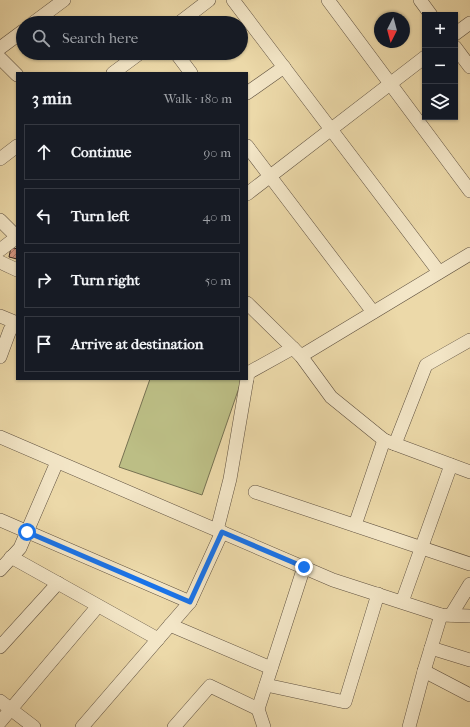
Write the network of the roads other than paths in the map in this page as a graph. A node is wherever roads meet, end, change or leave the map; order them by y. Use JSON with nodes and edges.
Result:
{"nodes":[{"id":1,"x":64,"y":0,"type":"edge"},
{"id":2,"x":210,"y":0,"type":"edge"},
{"id":3,"x":234,"y":0,"type":"edge"},
{"id":4,"x":328,"y":0,"type":"edge"},
{"id":5,"x":420,"y":0,"type":"edge"},
{"id":6,"x":429,"y":12,"type":"edge"},
{"id":7,"x":42,"y":16,"type":"edge"},
{"id":8,"x":188,"y":16,"type":"edge"},
{"id":9,"x":246,"y":16,"type":"edge"},
{"id":10,"x":248,"y":19,"type":"edge"},
{"id":11,"x":470,"y":23,"type":"edge"},
{"id":12,"x":458,"y":32,"type":"edge"},
{"id":13,"x":16,"y":36,"type":"edge"},
{"id":14,"x":0,"y":48,"type":"edge"},
{"id":15,"x":456,"y":48,"type":"edge"},
{"id":16,"x":0,"y":58,"type":"edge"},
{"id":17,"x":422,"y":59,"type":"edge"},
{"id":18,"x":131,"y":60,"type":"edge"},
{"id":19,"x":181,"y":60,"type":"edge"},
{"id":20,"x":284,"y":67,"type":"junction"},
{"id":21,"x":470,"y":67,"type":"edge"},
{"id":22,"x":114,"y":72,"type":"edge"},
{"id":23,"x":190,"y":72,"type":"edge"},
{"id":24,"x":16,"y":74,"type":"edge"},
{"id":25,"x":390,"y":84,"type":"junction"},
{"id":26,"x":248,"y":93,"type":"edge"},
{"id":27,"x":331,"y":130,"type":"junction"},
{"id":28,"x":16,"y":147,"type":"edge"},
{"id":29,"x":248,"y":147,"type":"edge"},
{"id":30,"x":0,"y":159,"type":"edge"},
{"id":31,"x":270,"y":177,"type":"junction"},
{"id":32,"x":470,"y":191,"type":"edge"},
{"id":33,"x":248,"y":193,"type":"edge"},
{"id":34,"x":0,"y":220,"type":"edge"},
{"id":35,"x":16,"y":236,"type":"edge"},
{"id":36,"x":16,"y":238,"type":"edge"},
{"id":37,"x":0,"y":250,"type":"edge"},
{"id":38,"x":470,"y":254,"type":"edge"},
{"id":39,"x":0,"y":262,"type":"edge"},
{"id":40,"x":16,"y":270,"type":"edge"},
{"id":41,"x":439,"y":272,"type":"junction"},
{"id":42,"x":248,"y":304,"type":"edge"},
{"id":43,"x":373,"y":312,"type":"junction"},
{"id":44,"x":0,"y":316,"type":"edge"},
{"id":45,"x":16,"y":324,"type":"edge"},
{"id":46,"x":16,"y":325,"type":"edge"},
{"id":47,"x":470,"y":340,"type":"edge"},
{"id":48,"x":297,"y":352,"type":"junction"},
{"id":49,"x":0,"y":357,"type":"edge"},
{"id":50,"x":248,"y":373,"type":"edge"},
{"id":51,"x":247,"y":380,"type":"edge"},
{"id":52,"x":0,"y":437,"type":"edge"},
{"id":53,"x":390,"y":442,"type":"junction"},
{"id":54,"x":57,"y":462,"type":"junction"},
{"id":55,"x":451,"y":465,"type":"junction"},
{"id":56,"x":470,"y":472,"type":"edge"},
{"id":57,"x":255,"y":492,"type":"dead end"},
{"id":58,"x":0,"y":520,"type":"edge"},
{"id":59,"x":355,"y":525,"type":"junction"},
{"id":60,"x":219,"y":531,"type":"junction"},
{"id":61,"x":27,"y":532,"type":"junction"},
{"id":62,"x":421,"y":547,"type":"junction"},
{"id":63,"x":11,"y":557,"type":"junction"},
{"id":64,"x":470,"y":564,"type":"edge"},
{"id":65,"x":304,"y":567,"type":"junction"},
{"id":66,"x":0,"y":570,"type":"edge"},
{"id":67,"x":58,"y":583,"type":"junction"},
{"id":68,"x":470,"y":584,"type":"edge"},
{"id":69,"x":378,"y":594,"type":"junction"},
{"id":70,"x":190,"y":602,"type":"junction"},
{"id":71,"x":402,"y":602,"type":"junction"},
{"id":72,"x":98,"y":606,"type":"junction"},
{"id":73,"x":446,"y":615,"type":"junction"},
{"id":74,"x":470,"y":616,"type":"edge"},
{"id":75,"x":170,"y":625,"type":"junction"},
{"id":76,"x":158,"y":639,"type":"junction"},
{"id":77,"x":0,"y":647,"type":"edge"},
{"id":78,"x":431,"y":648,"type":"junction"},
{"id":79,"x":470,"y":660,"type":"edge"},
{"id":80,"x":271,"y":668,"type":"junction"},
{"id":81,"x":424,"y":672,"type":"junction"},
{"id":82,"x":266,"y":685,"type":"junction"},
{"id":83,"x":470,"y":695,"type":"edge"},
{"id":84,"x":0,"y":701,"type":"edge"},
{"id":85,"x":258,"y":709,"type":"junction"},
{"id":86,"x":11,"y":710,"type":"junction"},
{"id":87,"x":0,"y":722,"type":"edge"},
{"id":88,"x":34,"y":727,"type":"edge"},
{"id":89,"x":82,"y":727,"type":"edge"},
{"id":90,"x":174,"y":727,"type":"edge"},
{"id":91,"x":264,"y":727,"type":"edge"},
{"id":92,"x":409,"y":727,"type":"edge"}],
"edges":[{"from":1,"to":7,"type":"street"},
{"from":2,"to":8,"type":"street"},
{"from":3,"to":9,"type":"street"},
{"from":4,"to":25,"type":"street"},
{"from":5,"to":6,"type":"street"},
{"from":10,"to":20,"type":"street"},
{"from":11,"to":12,"type":"street"},
{"from":13,"to":14,"type":"street"},
{"from":15,"to":21,"type":"street"},
{"from":16,"to":24,"type":"street"},
{"from":17,"to":25,"type":"street"},
{"from":18,"to":22,"type":"street"},
{"from":19,"to":23,"type":"street"},
{"from":20,"to":26,"type":"street"},
{"from":20,"to":27,"type":"street"},
{"from":25,"to":27,"type":"street"},
{"from":25,"to":32,"type":"street"},
{"from":27,"to":31,"type":"street"},
{"from":27,"to":41,"type":"street"},
{"from":28,"to":30,"type":"street"},
{"from":29,"to":31,"type":"street"},
{"from":31,"to":33,"type":"street"},
{"from":31,"to":43,"type":"street"},
{"from":34,"to":35,"type":"street"},
{"from":36,"to":37,"type":"street"},
{"from":38,"to":41,"type":"street"},
{"from":39,"to":40,"type":"street"},
{"from":41,"to":43,"type":"street"},
{"from":42,"to":48,"type":"street"},
{"from":43,"to":48,"type":"street"},
{"from":44,"to":45,"type":"street"},
{"from":46,"to":49,"type":"street"},
{"from":47,"to":53,"type":"street"},
{"from":48,"to":50,"type":"street"},
{"from":48,"to":53,"type":"street"},
{"from":51,"to":60,"type":"street"},
{"from":52,"to":54,"type":"street"},
{"from":53,"to":55,"type":"street"},
{"from":53,"to":59,"type":"street"},
{"from":54,"to":60,"type":"street"},
{"from":54,"to":61,"type":"street"},
{"from":55,"to":56,"type":"street"},
{"from":55,"to":62,"type":"street"},
{"from":57,"to":59,"type":"street"},
{"from":58,"to":61,"type":"street"},
{"from":59,"to":62,"type":"street"},
{"from":60,"to":65,"type":"street"},
{"from":60,"to":70,"type":"street"},
{"from":61,"to":63,"type":"street"},
{"from":61,"to":70,"type":"street"},
{"from":62,"to":64,"type":"street"},
{"from":62,"to":71,"type":"street"},
{"from":63,"to":66,"type":"street"},
{"from":63,"to":67,"type":"street"},
{"from":65,"to":69,"type":"street"},
{"from":65,"to":80,"type":"street"},
{"from":67,"to":72,"type":"street"},
{"from":67,"to":77,"type":"street"},
{"from":68,"to":73,"type":"street"},
{"from":69,"to":71,"type":"street"},
{"from":69,"to":82,"type":"street"},
{"from":70,"to":75,"type":"street"},
{"from":71,"to":73,"type":"street"},
{"from":72,"to":76,"type":"street"},
{"from":72,"to":86,"type":"street"},
{"from":73,"to":74,"type":"street"},
{"from":73,"to":78,"type":"street"},
{"from":75,"to":76,"type":"street"},
{"from":75,"to":80,"type":"street"},
{"from":76,"to":89,"type":"street"},
{"from":78,"to":79,"type":"street"},
{"from":78,"to":81,"type":"street"},
{"from":80,"to":82,"type":"street"},
{"from":81,"to":83,"type":"street"},
{"from":81,"to":92,"type":"street"},
{"from":82,"to":85,"type":"street"},
{"from":84,"to":86,"type":"street"},
{"from":85,"to":90,"type":"street"},
{"from":85,"to":91,"type":"street"},
{"from":86,"to":87,"type":"street"},
{"from":86,"to":88,"type":"street"}]}
